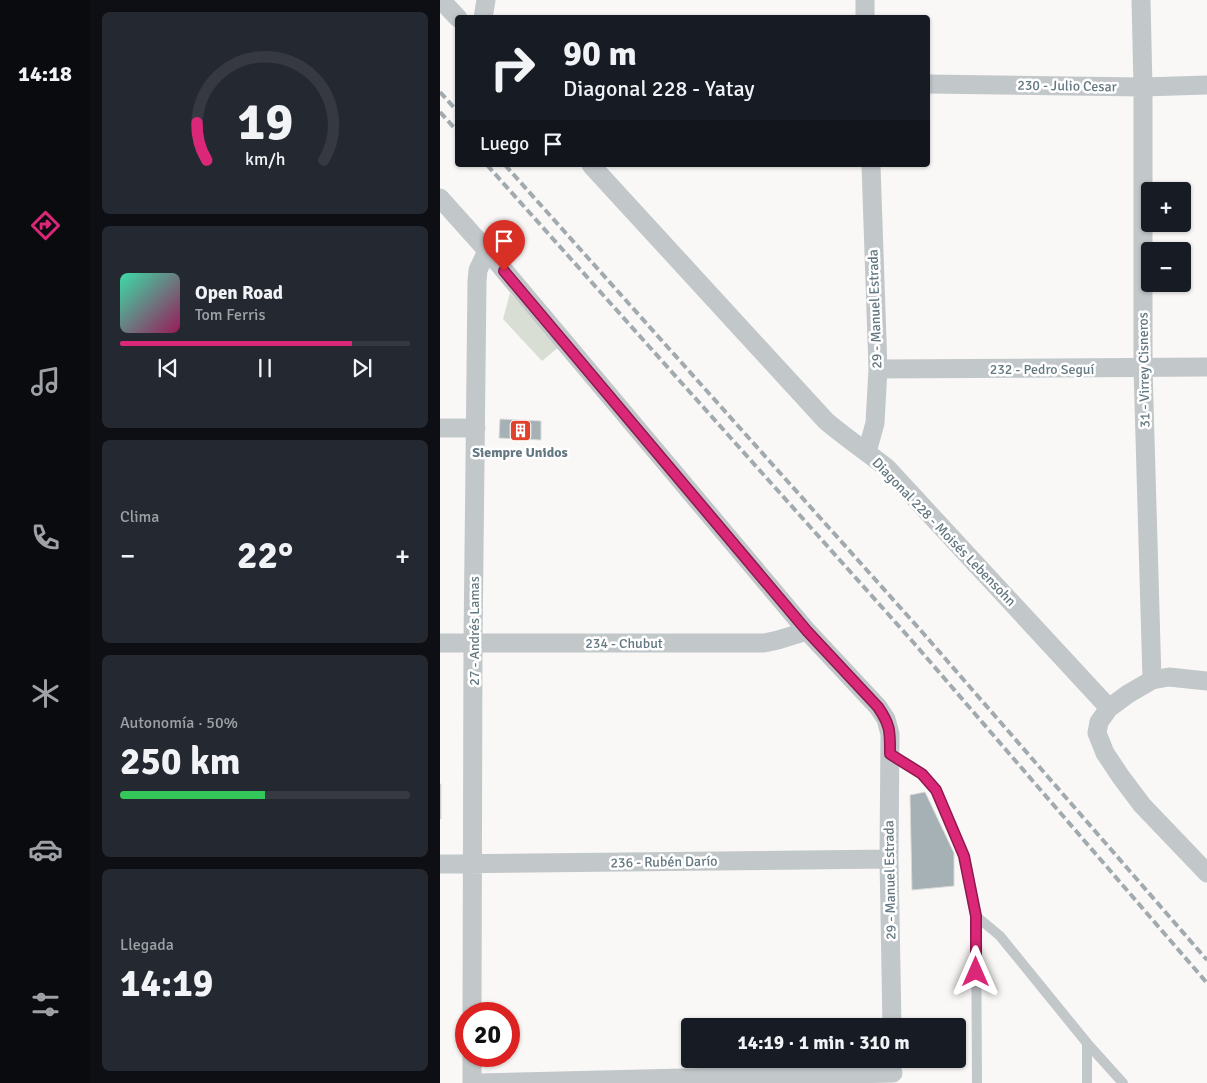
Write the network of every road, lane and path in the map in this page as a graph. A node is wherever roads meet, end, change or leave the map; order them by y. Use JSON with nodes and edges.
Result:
{"nodes":[{"id":1,"x":442,"y":0,"type":"edge"},
{"id":2,"x":486,"y":0,"type":"edge"},
{"id":3,"x":865,"y":0,"type":"edge"},
{"id":4,"x":1141,"y":0,"type":"edge"},
{"id":5,"x":455,"y":15,"type":"edge"},
{"id":6,"x":484,"y":15,"type":"edge"},
{"id":7,"x":866,"y":15,"type":"edge"},
{"id":8,"x":930,"y":84,"type":"edge"},
{"id":9,"x":1207,"y":85,"type":"edge"},
{"id":10,"x":1143,"y":87,"type":"junction"},
{"id":11,"x":593,"y":167,"type":"edge"},
{"id":12,"x":870,"y":167,"type":"edge"},
{"id":13,"x":442,"y":202,"type":"edge"},
{"id":14,"x":487,"y":251,"type":"junction"},
{"id":15,"x":1207,"y":367,"type":"edge"},
{"id":16,"x":1143,"y":368,"type":"junction"},
{"id":17,"x":878,"y":369,"type":"junction"},
{"id":18,"x":440,"y":428,"type":"edge"},
{"id":19,"x":476,"y":428,"type":"junction"},
{"id":20,"x":867,"y":452,"type":"junction"},
{"id":21,"x":807,"y":631,"type":"junction"},
{"id":22,"x":440,"y":643,"type":"edge"},
{"id":23,"x":473,"y":643,"type":"junction"},
{"id":24,"x":1152,"y":680,"type":"junction"},
{"id":25,"x":1207,"y":681,"type":"edge"},
{"id":26,"x":1109,"y":708,"type":"junction"},
{"id":27,"x":890,"y":754,"type":"junction"},
{"id":28,"x":888,"y":859,"type":"junction"},
{"id":29,"x":440,"y":864,"type":"edge"},
{"id":30,"x":473,"y":864,"type":"junction"},
{"id":31,"x":1207,"y":873,"type":"edge"},
{"id":32,"x":976,"y":916,"type":"junction"},
{"id":33,"x":472,"y":1002,"type":"edge"},
{"id":34,"x":892,"y":1018,"type":"edge"},
{"id":35,"x":1087,"y":1043,"type":"junction"},
{"id":36,"x":472,"y":1067,"type":"edge"},
{"id":37,"x":893,"y":1072,"type":"edge"},
{"id":38,"x":472,"y":1083,"type":"edge"},
{"id":39,"x":477,"y":1083,"type":"edge"},
{"id":40,"x":977,"y":1083,"type":"edge"},
{"id":41,"x":1087,"y":1083,"type":"edge"},
{"id":42,"x":1123,"y":1083,"type":"edge"}],
"edges":[{"from":1,"to":5,"type":"street"},
{"from":2,"to":6,"type":"street"},
{"from":3,"to":7,"type":"street"},
{"from":4,"to":10,"type":"street","name":"31 - Virrey Cisneros"},
{"from":8,"to":10,"type":"street","name":"230 - Julio Cesar"},
{"from":9,"to":10,"type":"street","name":"230 - Julio Cesar"},
{"from":10,"to":16,"type":"street","name":"31 - Virrey Cisneros"},
{"from":11,"to":20,"type":"street","name":"Diagonal 228 - Moisés Lebensohn"},
{"from":12,"to":17,"type":"street","name":"29 - Manuel Estrada"},
{"from":13,"to":14,"type":"street"},
{"from":14,"to":19,"type":"street","name":"27 - Andrés Lamas"},
{"from":14,"to":21,"type":"street"},
{"from":15,"to":16,"type":"street","name":"232 - Pedro Seguí"},
{"from":16,"to":17,"type":"street","name":"232 - Pedro Seguí"},
{"from":16,"to":24,"type":"street","name":"31 - Virrey Cisneros"},
{"from":17,"to":20,"type":"street","name":"29 - Manuel Estrada"},
{"from":18,"to":19,"type":"street"},
{"from":19,"to":23,"type":"street","name":"27 - Andrés Lamas"},
{"from":20,"to":26,"type":"street","name":"Diagonal 228 - Moisés Lebensohn"},
{"from":21,"to":23,"type":"street","name":"234 - Chubut"},
{"from":21,"to":27,"type":"street","name":"29 - Manuel Estrada"},
{"from":22,"to":23,"type":"street","name":"234 - Chubut"},
{"from":23,"to":30,"type":"street","name":"27 - Andrés Lamas"},
{"from":24,"to":25,"type":"street"},
{"from":24,"to":26,"type":"street"},
{"from":26,"to":31,"type":"street"},
{"from":27,"to":28,"type":"street","name":"29 - Manuel Estrada"},
{"from":27,"to":32,"type":"lane"},
{"from":28,"to":30,"type":"street","name":"236 - Rubén Darío"},
{"from":28,"to":34,"type":"street","name":"29 - Manuel Estrada"},
{"from":29,"to":30,"type":"street","name":"236 - Rubén Darío"},
{"from":30,"to":33,"type":"street","name":"27 - Andrés Lamas"},
{"from":32,"to":35,"type":"lane"},
{"from":32,"to":40,"type":"lane"},
{"from":35,"to":41,"type":"lane"},
{"from":35,"to":42,"type":"lane"},
{"from":36,"to":38,"type":"street"},
{"from":37,"to":39,"type":"street"}]}
